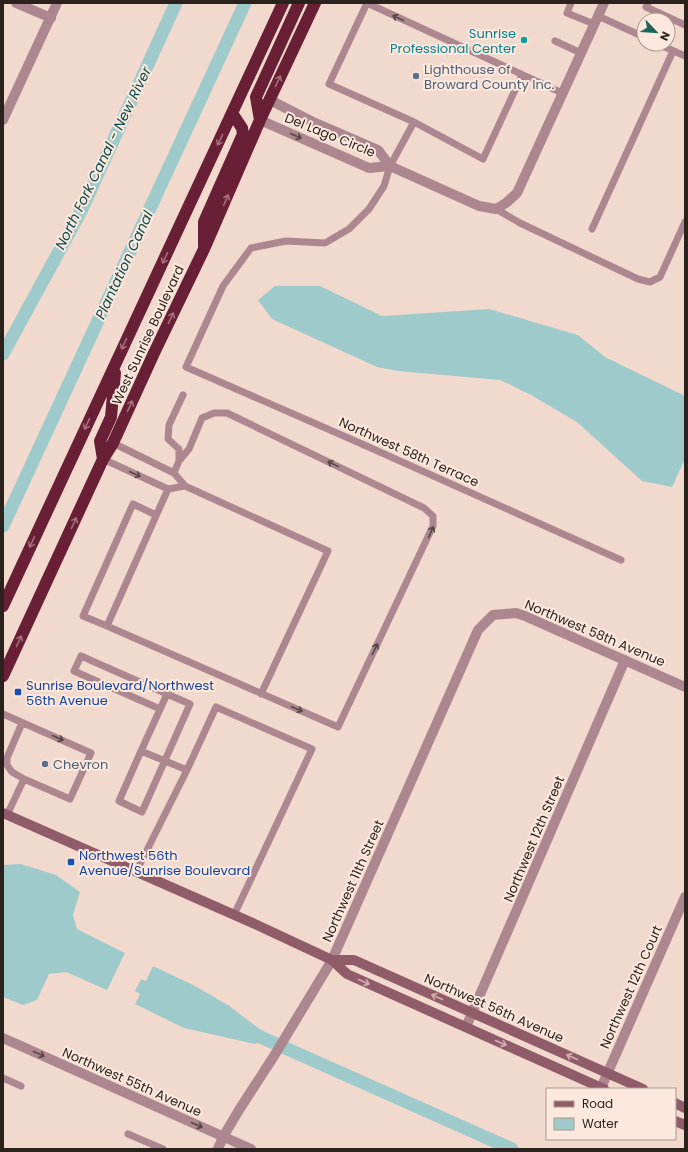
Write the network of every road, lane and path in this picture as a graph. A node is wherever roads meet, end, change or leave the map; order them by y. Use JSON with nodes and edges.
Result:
{"nodes":[{"id":1,"x":16,"y":3,"type":"edge"},
{"id":2,"x":57,"y":3,"type":"edge"},
{"id":3,"x":283,"y":3,"type":"edge"},
{"id":4,"x":299,"y":3,"type":"edge"},
{"id":5,"x":315,"y":3,"type":"edge"},
{"id":6,"x":366,"y":3,"type":"edge"},
{"id":7,"x":571,"y":3,"type":"edge"},
{"id":8,"x":604,"y":3,"type":"edge"},
{"id":9,"x":648,"y":3,"type":"edge"},
{"id":10,"x":655,"y":12,"type":"edge"},
{"id":11,"x":51,"y":18,"type":"junction"},
{"id":12,"x":596,"y":20,"type":"junction"},
{"id":13,"x":636,"y":34,"type":"edge"},
{"id":14,"x":555,"y":41,"type":"dead end"},
{"id":15,"x":673,"y":52,"type":"edge"},
{"id":16,"x":675,"y":52,"type":"edge"},
{"id":17,"x":581,"y":53,"type":"junction"},
{"id":18,"x":685,"y":56,"type":"edge"},
{"id":19,"x":522,"y":75,"type":"junction"},
{"id":20,"x":562,"y":93,"type":"junction"},
{"id":21,"x":270,"y":100,"type":"junction"},
{"id":22,"x":232,"y":113,"type":"junction"},
{"id":23,"x":3,"y":120,"type":"edge"},
{"id":24,"x":260,"y":120,"type":"junction"},
{"id":25,"x":414,"y":122,"type":"junction"},
{"id":26,"x":390,"y":166,"type":"junction"},
{"id":27,"x":496,"y":209,"type":"junction"},
{"id":28,"x":685,"y":222,"type":"edge"},
{"id":29,"x":592,"y":230,"type":"dead end"},
{"id":30,"x":204,"y":249,"type":"junction"},
{"id":31,"x":115,"y":363,"type":"junction"},
{"id":32,"x":183,"y":395,"type":"dead end"},
{"id":33,"x":113,"y":443,"type":"junction"},
{"id":34,"x":103,"y":459,"type":"junction"},
{"id":35,"x":179,"y":461,"type":"junction"},
{"id":36,"x":174,"y":473,"type":"junction"},
{"id":37,"x":185,"y":486,"type":"junction"},
{"id":38,"x":168,"y":489,"type":"junction"},
{"id":39,"x":156,"y":515,"type":"junction"},
{"id":40,"x":621,"y":560,"type":"dead end"},
{"id":41,"x":3,"y":606,"type":"edge"},
{"id":42,"x":493,"y":615,"type":"joint"},
{"id":43,"x":107,"y":626,"type":"junction"},
{"id":44,"x":625,"y":660,"type":"junction"},
{"id":45,"x":3,"y":676,"type":"edge"},
{"id":46,"x":685,"y":687,"type":"edge"},
{"id":47,"x":167,"y":694,"type":"junction"},
{"id":48,"x":262,"y":694,"type":"junction"},
{"id":49,"x":160,"y":709,"type":"junction"},
{"id":50,"x":3,"y":714,"type":"edge"},
{"id":51,"x":22,"y":723,"type":"junction"},
{"id":52,"x":141,"y":751,"type":"junction"},
{"id":53,"x":165,"y":761,"type":"junction"},
{"id":54,"x":187,"y":770,"type":"junction"},
{"id":55,"x":24,"y":780,"type":"junction"},
{"id":56,"x":5,"y":814,"type":"edge"},
{"id":57,"x":136,"y":872,"type":"junction"},
{"id":58,"x":685,"y":897,"type":"edge"},
{"id":59,"x":234,"y":915,"type":"junction"},
{"id":60,"x":332,"y":960,"type":"junction"},
{"id":61,"x":472,"y":1013,"type":"junction"},
{"id":62,"x":466,"y":1027,"type":"junction"},
{"id":63,"x":3,"y":1038,"type":"edge"},
{"id":64,"x":607,"y":1073,"type":"junction"},
{"id":65,"x":3,"y":1078,"type":"edge"},
{"id":66,"x":21,"y":1086,"type":"dead end"},
{"id":67,"x":602,"y":1088,"type":"edge"},
{"id":68,"x":641,"y":1088,"type":"edge"},
{"id":69,"x":676,"y":1104,"type":"edge"},
{"id":70,"x":685,"y":1108,"type":"edge"},
{"id":71,"x":128,"y":1134,"type":"dead end"},
{"id":72,"x":223,"y":1136,"type":"junction"},
{"id":73,"x":163,"y":1149,"type":"edge"},
{"id":74,"x":218,"y":1149,"type":"edge"},
{"id":75,"x":251,"y":1149,"type":"edge"}],
"edges":[{"from":1,"to":11,"type":"street"},
{"from":2,"to":11,"type":"street"},
{"from":3,"to":22,"type":"highway","name":"West Sunrise Boulevard"},
{"from":4,"to":24,"type":"highway"},
{"from":21,"to":5,"type":"highway","name":"West Sunrise Boulevard","one_way":true},
{"from":19,"to":6,"type":"lane","one_way":true},
{"from":6,"to":25,"type":"lane"},
{"from":7,"to":12,"type":"lane"},
{"from":8,"to":12,"type":"street"},
{"from":9,"to":10,"type":"lane"},
{"from":11,"to":23,"type":"street"},
{"from":12,"to":13,"type":"lane"},
{"from":12,"to":17,"type":"street"},
{"from":14,"to":17,"type":"lane"},
{"from":15,"to":29,"type":"lane"},
{"from":16,"to":18,"type":"lane"},
{"from":17,"to":20,"type":"street"},
{"from":19,"to":20,"type":"lane"},
{"from":19,"to":25,"type":"lane"},
{"from":20,"to":27,"type":"street"},
{"from":21,"to":24,"type":"highway","name":"West Sunrise Boulevard"},
{"from":21,"to":26,"type":"street","name":"Del Lago Circle"},
{"from":22,"to":30,"type":"highway"},
{"from":22,"to":31,"type":"highway","name":"West Sunrise Boulevard","one_way":true},
{"from":24,"to":26,"type":"street","name":"Del Lago Circle","one_way":true},
{"from":30,"to":24,"type":"highway","name":"West Sunrise Boulevard","one_way":true},
{"from":25,"to":26,"type":"lane"},
{"from":26,"to":27,"type":"street","name":"Del Lago Circle"},
{"from":26,"to":40,"type":"lane","name":"Northwest 58th Terrace"},
{"from":27,"to":28,"type":"lane"},
{"from":33,"to":30,"type":"highway","name":"West Sunrise Boulevard","one_way":true},
{"from":31,"to":34,"type":"highway"},
{"from":31,"to":41,"type":"highway","name":"West Sunrise Boulevard","one_way":true},
{"from":32,"to":35,"type":"lane"},
{"from":33,"to":34,"type":"highway","name":"West Sunrise Boulevard"},
{"from":33,"to":36,"type":"lane"},
{"from":34,"to":38,"type":"lane","one_way":true},
{"from":45,"to":34,"type":"highway","name":"West Sunrise Boulevard","one_way":true},
{"from":35,"to":36,"type":"lane"},
{"from":48,"to":35,"type":"lane","one_way":true},
{"from":36,"to":37,"type":"lane"},
{"from":37,"to":38,"type":"lane"},
{"from":37,"to":48,"type":"lane"},
{"from":38,"to":39,"type":"lane"},
{"from":39,"to":43,"type":"lane"},
{"from":39,"to":43,"type":"lane"},
{"from":42,"to":44,"type":"street","name":"Northwest 58th Avenue"},
{"from":42,"to":60,"type":"street","name":"Northwest 11th Street"},
{"from":43,"to":48,"type":"lane"},
{"from":44,"to":46,"type":"street","name":"Northwest 58th Avenue"},
{"from":44,"to":61,"type":"street","name":"Northwest 12th Street"},
{"from":47,"to":49,"type":"lane"},
{"from":47,"to":49,"type":"lane"},
{"from":47,"to":53,"type":"lane"},
{"from":49,"to":52,"type":"lane"},
{"from":50,"to":51,"type":"lane"},
{"from":51,"to":55,"type":"lane"},
{"from":51,"to":55,"type":"lane","one_way":true},
{"from":52,"to":53,"type":"lane"},
{"from":52,"to":53,"type":"lane"},
{"from":53,"to":54,"type":"lane"},
{"from":54,"to":57,"type":"lane"},
{"from":54,"to":59,"type":"lane"},
{"from":55,"to":56,"type":"lane"},
{"from":56,"to":57,"type":"street","name":"Northwest 56th Avenue"},
{"from":57,"to":59,"type":"street","name":"Northwest 56th Avenue"},
{"from":58,"to":64,"type":"street","name":"Northwest 12th Court"},
{"from":59,"to":60,"type":"street","name":"Northwest 56th Avenue"},
{"from":61,"to":60,"type":"street","name":"Northwest 56th Avenue","one_way":true},
{"from":60,"to":62,"type":"street","name":"Northwest 56th Avenue","one_way":true},
{"from":60,"to":72,"type":"street","name":"Northwest 11th Street"},
{"from":61,"to":62,"type":"street","name":"Northwest 12th Street"},
{"from":64,"to":61,"type":"street","name":"Northwest 56th Avenue","one_way":true},
{"from":62,"to":67,"type":"street","name":"Northwest 56th Avenue","one_way":true},
{"from":63,"to":72,"type":"street","name":"Northwest 55th Avenue","one_way":true},
{"from":64,"to":67,"type":"street","name":"Northwest 12th Court"},
{"from":64,"to":68,"type":"street","name":"Northwest 56th Avenue"},
{"from":65,"to":66,"type":"lane"},
{"from":69,"to":70,"type":"street"},
{"from":71,"to":73,"type":"lane"},
{"from":72,"to":74,"type":"street","name":"Northwest 11th Street"},
{"from":72,"to":75,"type":"street","name":"Northwest 55th Avenue"}]}
